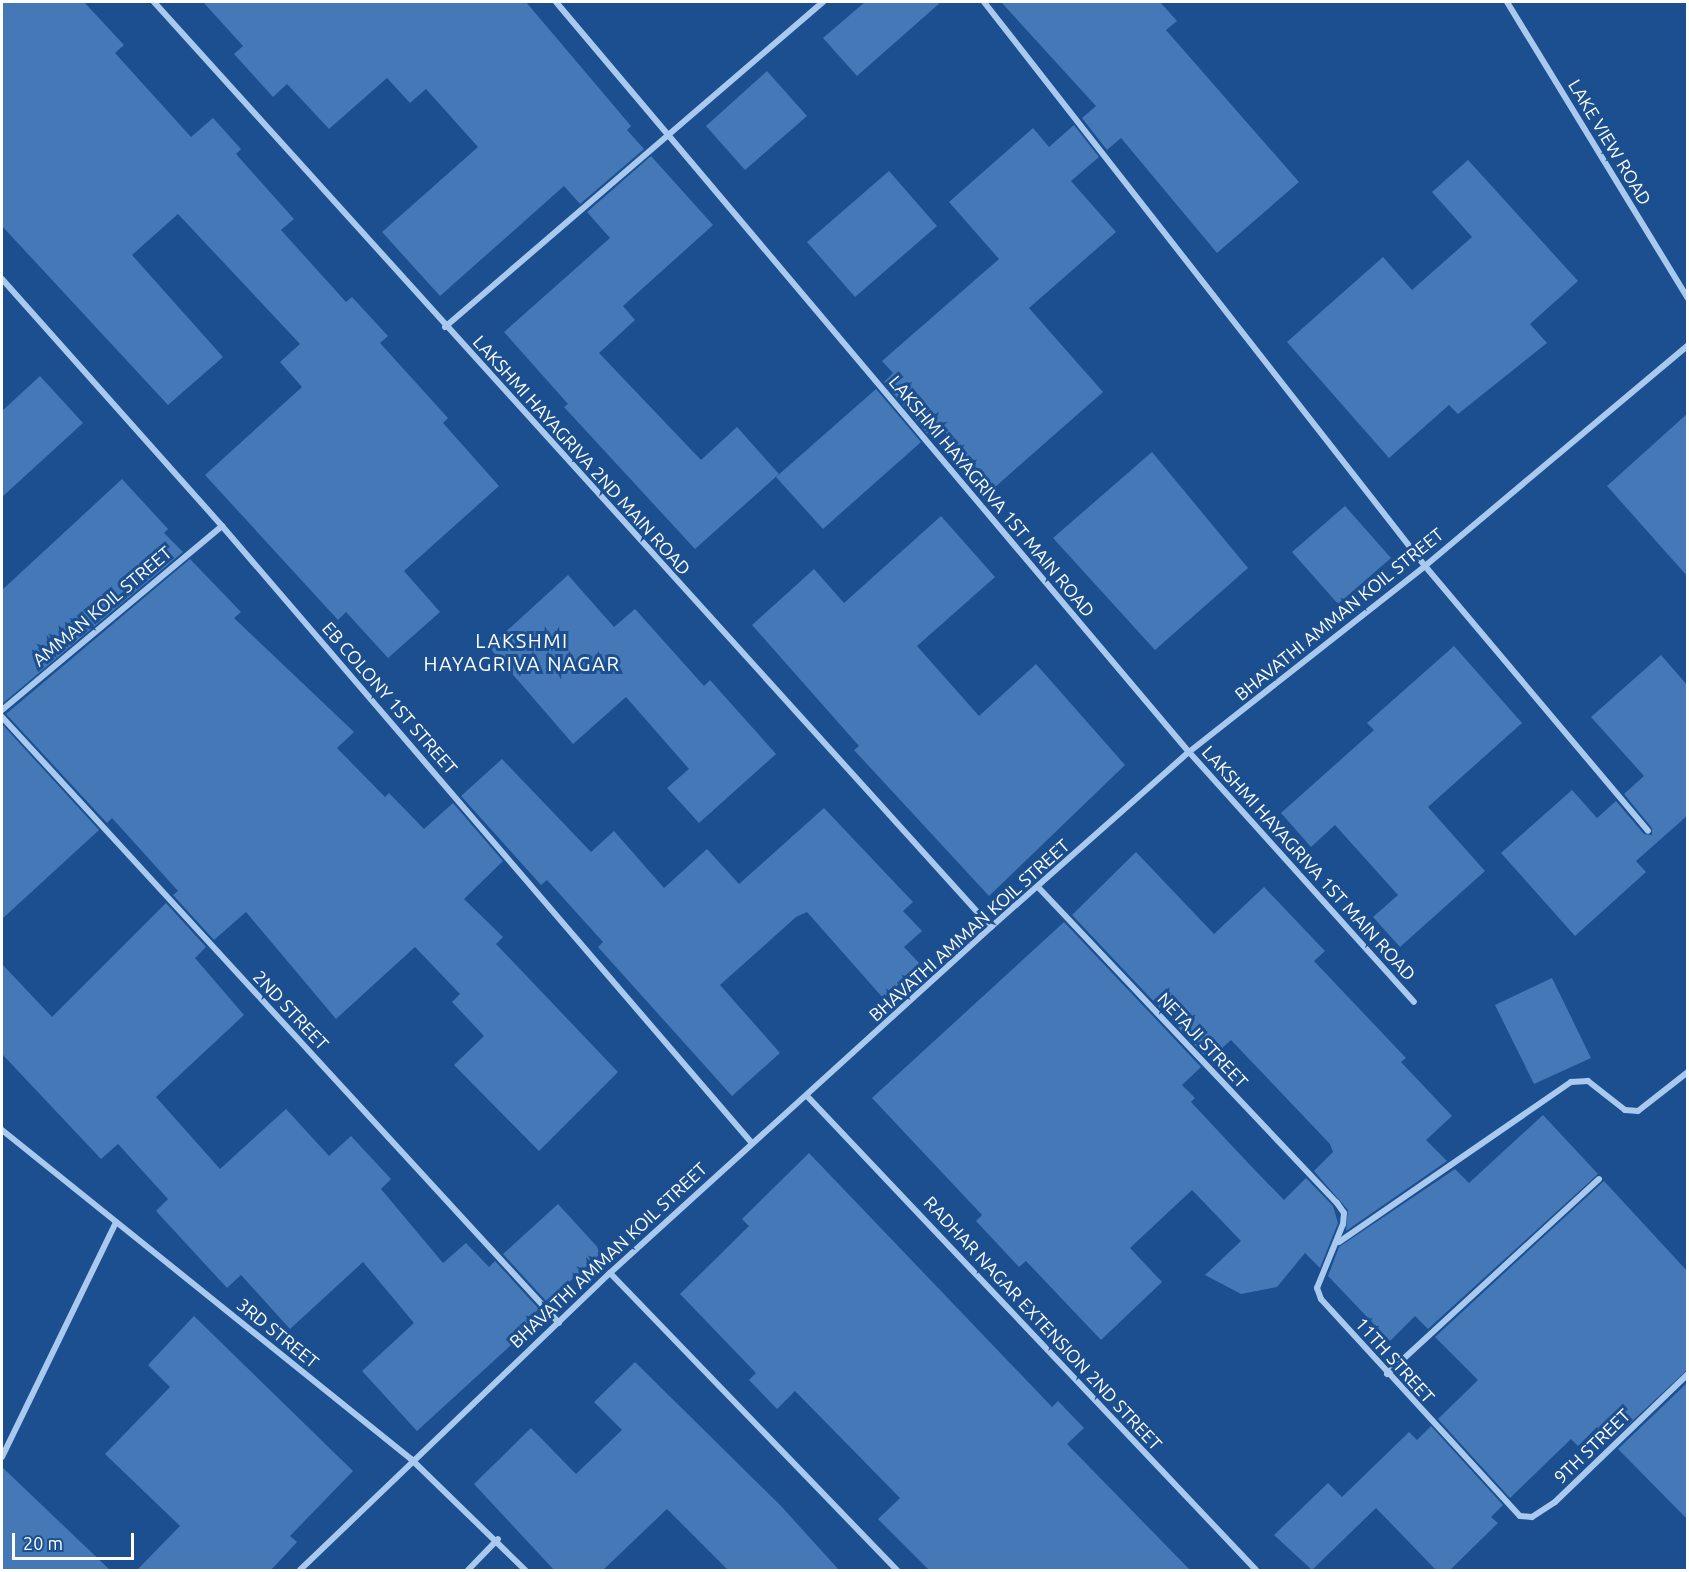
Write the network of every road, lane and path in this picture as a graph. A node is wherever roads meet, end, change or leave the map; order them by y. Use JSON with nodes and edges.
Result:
{"nodes":[{"id":1,"x":154,"y":2,"type":"edge"},
{"id":2,"x":556,"y":2,"type":"edge"},
{"id":3,"x":823,"y":2,"type":"edge"},
{"id":4,"x":984,"y":2,"type":"edge"},
{"id":5,"x":1507,"y":2,"type":"edge"},
{"id":6,"x":666,"y":134,"type":"junction"},
{"id":7,"x":2,"y":279,"type":"edge"},
{"id":8,"x":1688,"y":298,"type":"edge"},
{"id":9,"x":445,"y":327,"type":"junction"},
{"id":10,"x":1688,"y":345,"type":"edge"},
{"id":11,"x":222,"y":526,"type":"junction"},
{"id":12,"x":1425,"y":566,"type":"junction"},
{"id":13,"x":2,"y":710,"type":"edge"},
{"id":14,"x":2,"y":717,"type":"edge"},
{"id":15,"x":1189,"y":752,"type":"junction"},
{"id":16,"x":1648,"y":831,"type":"dead end"},
{"id":17,"x":1038,"y":887,"type":"junction"},
{"id":18,"x":991,"y":927,"type":"junction"},
{"id":19,"x":1414,"y":1002,"type":"dead end"},
{"id":20,"x":1688,"y":1072,"type":"edge"},
{"id":21,"x":808,"y":1097,"type":"junction"},
{"id":22,"x":2,"y":1130,"type":"edge"},
{"id":23,"x":752,"y":1142,"type":"junction"},
{"id":24,"x":1599,"y":1179,"type":"dead end"},
{"id":25,"x":1344,"y":1213,"type":"joint"},
{"id":26,"x":116,"y":1222,"type":"junction"},
{"id":27,"x":1338,"y":1242,"type":"junction"},
{"id":28,"x":610,"y":1273,"type":"junction"},
{"id":29,"x":559,"y":1323,"type":"junction"},
{"id":30,"x":1387,"y":1374,"type":"junction"},
{"id":31,"x":1688,"y":1374,"type":"edge"},
{"id":32,"x":2,"y":1457,"type":"edge"},
{"id":33,"x":411,"y":1459,"type":"junction"},
{"id":34,"x":1510,"y":1508,"type":"joint"},
{"id":35,"x":498,"y":1539,"type":"junction"},
{"id":36,"x":300,"y":1570,"type":"edge"},
{"id":37,"x":468,"y":1570,"type":"edge"},
{"id":38,"x":525,"y":1570,"type":"edge"},
{"id":39,"x":897,"y":1570,"type":"edge"},
{"id":40,"x":1256,"y":1570,"type":"edge"}],
"edges":[{"from":1,"to":9,"type":"street","name":"LAKSHMI HAYAGRIVA 2ND MAIN ROAD"},
{"from":2,"to":6,"type":"street","name":"LAKSHMI HAYAGRIVA 1ST MAIN ROAD"},
{"from":3,"to":6,"type":"street"},
{"from":4,"to":12,"type":"street"},
{"from":5,"to":8,"type":"street","name":"LAKE VIEW ROAD"},
{"from":6,"to":9,"type":"street"},
{"from":6,"to":15,"type":"street","name":"LAKSHMI HAYAGRIVA 1ST MAIN ROAD"},
{"from":7,"to":11,"type":"street","name":"EB COLONY 1ST STREET"},
{"from":9,"to":18,"type":"street","name":"LAKSHMI HAYAGRIVA 2ND MAIN ROAD"},
{"from":10,"to":12,"type":"street","name":"BHAVATHI AMMAN KOIL STREET"},
{"from":11,"to":13,"type":"street","name":"AMMAN KOIL STREET"},
{"from":11,"to":23,"type":"street","name":"EB COLONY 1ST STREET"},
{"from":12,"to":15,"type":"street","name":"BHAVATHI AMMAN KOIL STREET"},
{"from":12,"to":16,"type":"street"},
{"from":14,"to":29,"type":"street","name":"2ND STREET"},
{"from":15,"to":17,"type":"street","name":"BHAVATHI AMMAN KOIL STREET"},
{"from":15,"to":19,"type":"street","name":"LAKSHMI HAYAGRIVA 1ST MAIN ROAD"},
{"from":17,"to":18,"type":"street","name":"BHAVATHI AMMAN KOIL STREET"},
{"from":17,"to":25,"type":"street","name":"NETAJI STREET"},
{"from":18,"to":21,"type":"street","name":"BHAVATHI AMMAN KOIL STREET"},
{"from":20,"to":27,"type":"street"},
{"from":21,"to":23,"type":"street","name":"BHAVATHI AMMAN KOIL STREET"},
{"from":21,"to":40,"type":"street","name":"RADHAR NAGAR EXTENSION 2ND STREET"},
{"from":22,"to":26,"type":"street","name":"3RD STREET"},
{"from":23,"to":28,"type":"street","name":"BHAVATHI AMMAN KOIL STREET"},
{"from":24,"to":30,"type":"street"},
{"from":25,"to":27,"type":"street","name":"11TH STREET"},
{"from":26,"to":32,"type":"street"},
{"from":26,"to":33,"type":"street","name":"3RD STREET"},
{"from":27,"to":30,"type":"street","name":"11TH STREET"},
{"from":28,"to":29,"type":"street","name":"BHAVATHI AMMAN KOIL STREET"},
{"from":28,"to":39,"type":"street"},
{"from":29,"to":33,"type":"street","name":"BHAVATHI AMMAN KOIL STREET"},
{"from":30,"to":34,"type":"street","name":"11TH STREET"},
{"from":31,"to":34,"type":"street","name":"9TH STREET"},
{"from":33,"to":35,"type":"street","name":"3RD STREET"},
{"from":33,"to":36,"type":"street","name":"BHAVATHI AMMAN KOIL STREET"},
{"from":35,"to":37,"type":"street"},
{"from":35,"to":38,"type":"street","name":"3RD STREET"}]}
